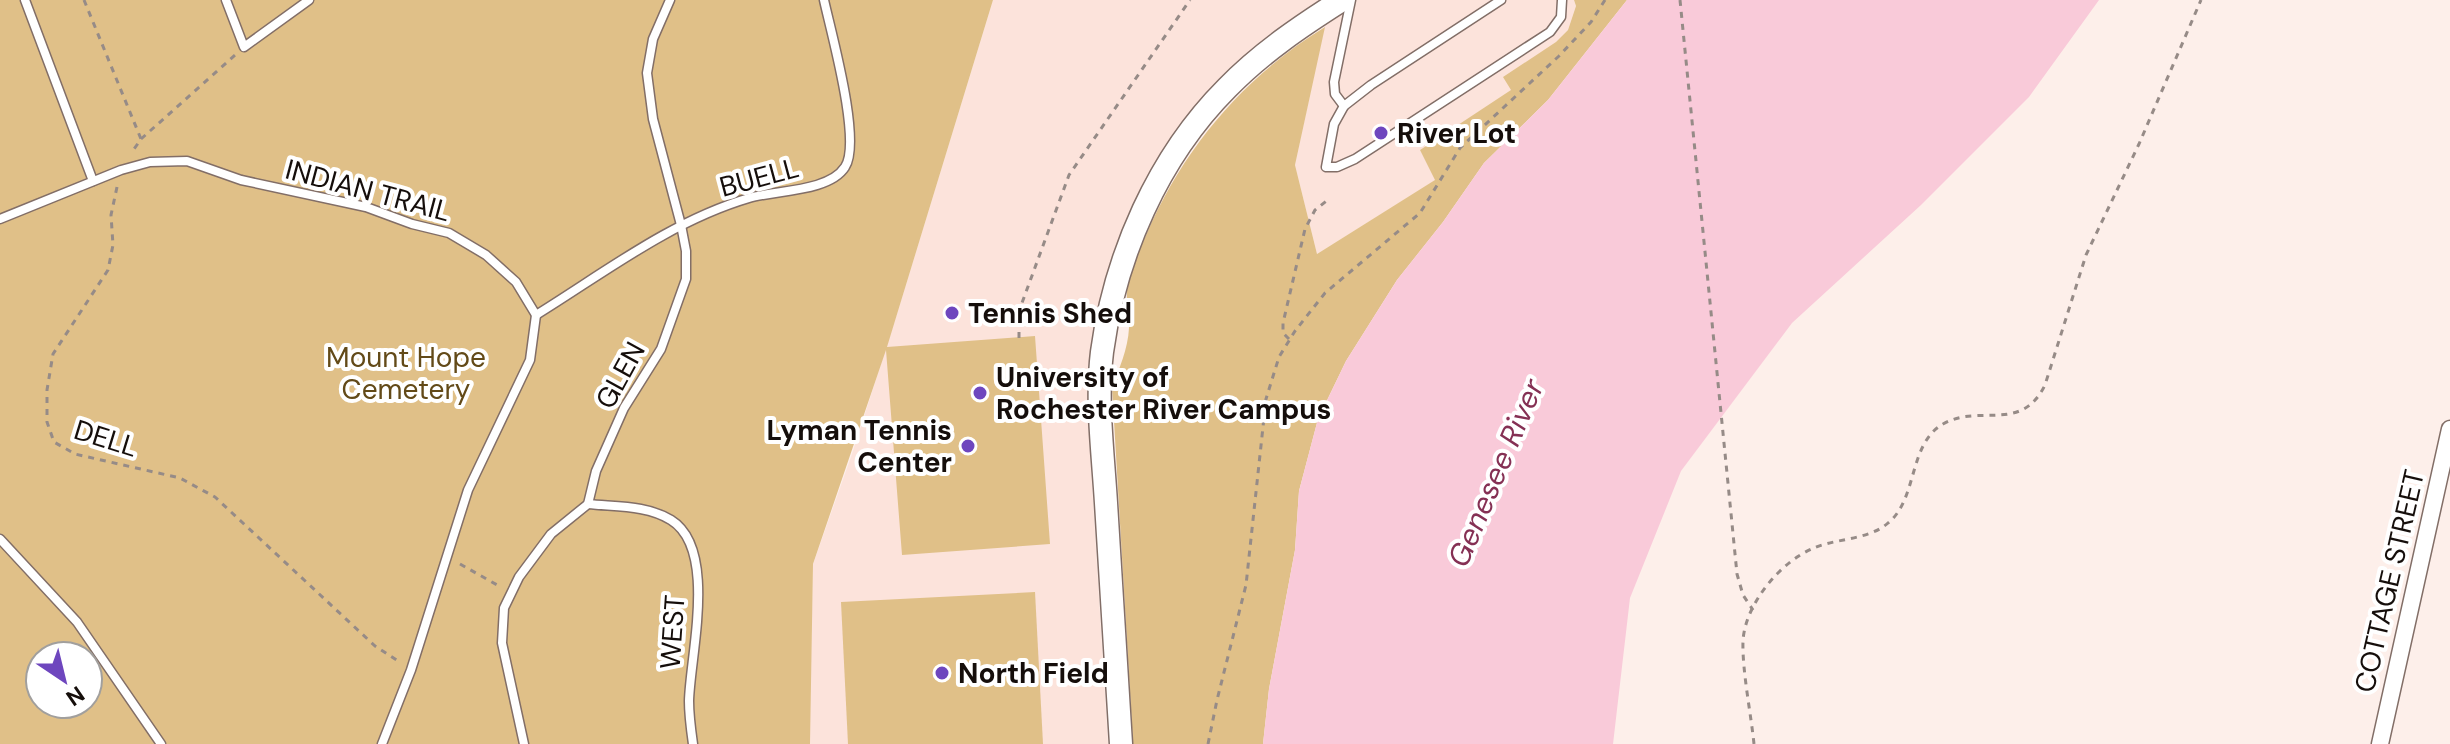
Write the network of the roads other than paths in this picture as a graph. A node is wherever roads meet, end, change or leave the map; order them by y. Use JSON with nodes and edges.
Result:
{"nodes":[{"id":1,"x":25,"y":0,"type":"edge"},
{"id":2,"x":226,"y":0,"type":"edge"},
{"id":3,"x":309,"y":0,"type":"edge"},
{"id":4,"x":670,"y":0,"type":"edge"},
{"id":5,"x":824,"y":0,"type":"edge"},
{"id":6,"x":1351,"y":0,"type":"edge"},
{"id":7,"x":1501,"y":0,"type":"edge"},
{"id":8,"x":1562,"y":0,"type":"edge"},
{"id":9,"x":1331,"y":3,"type":"edge"},
{"id":10,"x":1344,"y":106,"type":"junction"},
{"id":11,"x":93,"y":181,"type":"junction"},
{"id":12,"x":0,"y":219,"type":"edge"},
{"id":13,"x":681,"y":225,"type":"junction"},
{"id":14,"x":536,"y":315,"type":"junction"},
{"id":15,"x":2450,"y":429,"type":"edge"},
{"id":16,"x":588,"y":504,"type":"junction"},
{"id":17,"x":0,"y":539,"type":"edge"},
{"id":18,"x":161,"y":744,"type":"edge"},
{"id":19,"x":382,"y":744,"type":"edge"},
{"id":20,"x":524,"y":744,"type":"edge"},
{"id":21,"x":693,"y":744,"type":"edge"},
{"id":22,"x":1121,"y":744,"type":"edge"},
{"id":23,"x":2380,"y":744,"type":"edge"}],
"edges":[{"from":1,"to":11,"type":"lane"},
{"from":2,"to":3,"type":"lane"},
{"from":4,"to":13,"type":"lane","name":"GLEN"},
{"from":5,"to":13,"type":"lane","name":"BUELL"},
{"from":6,"to":10,"type":"lane"},
{"from":7,"to":10,"type":"lane"},
{"from":8,"to":10,"type":"lane"},
{"from":9,"to":22,"type":"street"},
{"from":11,"to":12,"type":"lane","name":"INDIAN TRAIL"},
{"from":11,"to":14,"type":"lane","name":"INDIAN TRAIL"},
{"from":13,"to":14,"type":"lane","name":"BUELL"},
{"from":13,"to":16,"type":"lane","name":"GLEN"},
{"from":14,"to":19,"type":"lane"},
{"from":15,"to":23,"type":"street","name":"COTTAGE STREET"},
{"from":16,"to":20,"type":"lane"},
{"from":16,"to":21,"type":"lane","name":"WEST"},
{"from":17,"to":18,"type":"lane"}]}
